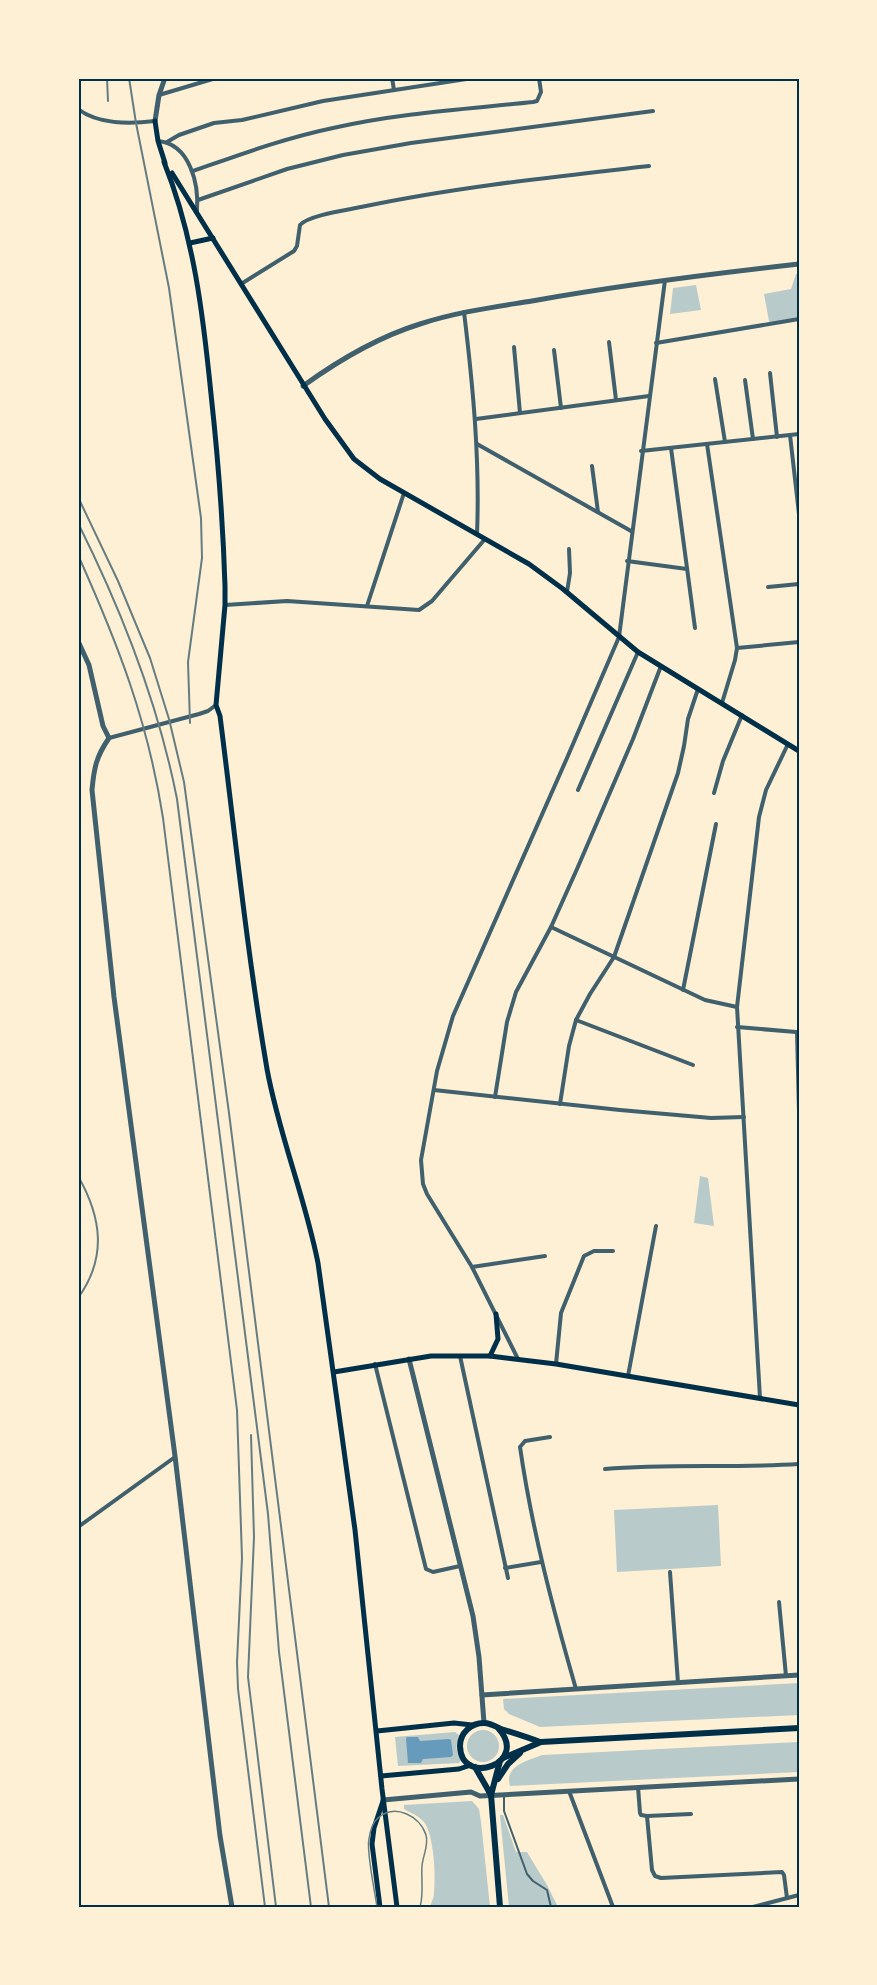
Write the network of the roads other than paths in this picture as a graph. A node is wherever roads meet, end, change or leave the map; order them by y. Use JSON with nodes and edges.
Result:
{"nodes":[{"id":1,"x":165,"y":78,"type":"edge"},
{"id":2,"x":216,"y":78,"type":"edge"},
{"id":3,"x":392,"y":78,"type":"edge"},
{"id":4,"x":473,"y":78,"type":"edge"},
{"id":5,"x":539,"y":78,"type":"edge"},
{"id":6,"x":394,"y":90,"type":"junction"},
{"id":7,"x":159,"y":95,"type":"junction"},
{"id":8,"x":78,"y":109,"type":"edge"},
{"id":9,"x":653,"y":111,"type":"dead end"},
{"id":10,"x":155,"y":121,"type":"junction"},
{"id":11,"x":158,"y":141,"type":"junction"},
{"id":12,"x":167,"y":142,"type":"junction"},
{"id":13,"x":164,"y":162,"type":"junction"},
{"id":14,"x":648,"y":166,"type":"dead end"},
{"id":15,"x":193,"y":171,"type":"junction"},
{"id":16,"x":198,"y":200,"type":"junction"},
{"id":17,"x":196,"y":211,"type":"junction"},
{"id":18,"x":213,"y":238,"type":"junction"},
{"id":19,"x":190,"y":243,"type":"junction"},
{"id":20,"x":799,"y":264,"type":"edge"},
{"id":21,"x":665,"y":280,"type":"junction"},
{"id":22,"x":242,"y":284,"type":"junction"},
{"id":23,"x":464,"y":312,"type":"junction"},
{"id":24,"x":799,"y":319,"type":"edge"},
{"id":25,"x":609,"y":342,"type":"dead end"},
{"id":26,"x":656,"y":343,"type":"junction"},
{"id":27,"x":514,"y":347,"type":"dead end"},
{"id":28,"x":554,"y":350,"type":"dead end"},
{"id":29,"x":770,"y":373,"type":"dead end"},
{"id":30,"x":715,"y":379,"type":"dead end"},
{"id":31,"x":745,"y":380,"type":"dead end"},
{"id":32,"x":303,"y":386,"type":"junction"},
{"id":33,"x":649,"y":396,"type":"junction"},
{"id":34,"x":616,"y":400,"type":"junction"},
{"id":35,"x":561,"y":408,"type":"junction"},
{"id":36,"x":520,"y":413,"type":"junction"},
{"id":37,"x":476,"y":419,"type":"junction"},
{"id":38,"x":799,"y":434,"type":"edge"},
{"id":39,"x":790,"y":435,"type":"junction"},
{"id":40,"x":777,"y":437,"type":"junction"},
{"id":41,"x":753,"y":439,"type":"junction"},
{"id":42,"x":725,"y":442,"type":"junction"},
{"id":43,"x":477,"y":444,"type":"junction"},
{"id":44,"x":707,"y":444,"type":"junction"},
{"id":45,"x":670,"y":448,"type":"junction"},
{"id":46,"x":641,"y":451,"type":"junction"},
{"id":47,"x":592,"y":466,"type":"dead end"},
{"id":48,"x":404,"y":493,"type":"junction"},
{"id":49,"x":598,"y":513,"type":"junction"},
{"id":50,"x":799,"y":514,"type":"edge"},
{"id":51,"x":631,"y":531,"type":"junction"},
{"id":52,"x":477,"y":534,"type":"junction"},
{"id":53,"x":485,"y":539,"type":"junction"},
{"id":54,"x":569,"y":549,"type":"dead end"},
{"id":55,"x":627,"y":561,"type":"junction"},
{"id":56,"x":687,"y":569,"type":"junction"},
{"id":57,"x":799,"y":584,"type":"edge"},
{"id":58,"x":768,"y":587,"type":"dead end"},
{"id":59,"x":567,"y":593,"type":"junction"},
{"id":60,"x":225,"y":605,"type":"junction"},
{"id":61,"x":367,"y":606,"type":"junction"},
{"id":62,"x":696,"y":628,"type":"dead end"},
{"id":63,"x":619,"y":638,"type":"junction"},
{"id":64,"x":78,"y":641,"type":"edge"},
{"id":65,"x":799,"y":642,"type":"edge"},
{"id":66,"x":737,"y":648,"type":"junction"},
{"id":67,"x":638,"y":652,"type":"junction"},
{"id":68,"x":661,"y":666,"type":"junction"},
{"id":69,"x":698,"y":689,"type":"junction"},
{"id":70,"x":722,"y":703,"type":"junction"},
{"id":71,"x":216,"y":705,"type":"junction"},
{"id":72,"x":742,"y":715,"type":"junction"},
{"id":73,"x":109,"y":738,"type":"junction"},
{"id":74,"x":788,"y":744,"type":"junction"},
{"id":75,"x":799,"y":751,"type":"edge"},
{"id":76,"x":578,"y":790,"type":"dead end"},
{"id":77,"x":714,"y":792,"type":"dead end"},
{"id":78,"x":716,"y":824,"type":"dead end"},
{"id":79,"x":551,"y":927,"type":"junction"},
{"id":80,"x":614,"y":957,"type":"junction"},
{"id":81,"x":683,"y":990,"type":"junction"},
{"id":82,"x":737,"y":1007,"type":"junction"},
{"id":83,"x":576,"y":1020,"type":"junction"},
{"id":84,"x":737,"y":1027,"type":"junction"},
{"id":85,"x":798,"y":1032,"type":"edge"},
{"id":86,"x":693,"y":1065,"type":"dead end"},
{"id":87,"x":434,"y":1090,"type":"junction"},
{"id":88,"x":495,"y":1097,"type":"junction"},
{"id":89,"x":560,"y":1104,"type":"junction"},
{"id":90,"x":799,"y":1111,"type":"edge"},
{"id":91,"x":744,"y":1117,"type":"junction"},
{"id":92,"x":656,"y":1226,"type":"dead end"},
{"id":93,"x":613,"y":1251,"type":"dead end"},
{"id":94,"x":545,"y":1256,"type":"dead end"},
{"id":95,"x":472,"y":1267,"type":"junction"},
{"id":96,"x":495,"y":1314,"type":"junction"},
{"id":97,"x":460,"y":1355,"type":"junction"},
{"id":98,"x":490,"y":1356,"type":"junction"},
{"id":99,"x":408,"y":1359,"type":"junction"},
{"id":100,"x":518,"y":1359,"type":"junction"},
{"id":101,"x":375,"y":1364,"type":"junction"},
{"id":102,"x":556,"y":1364,"type":"junction"},
{"id":103,"x":334,"y":1371,"type":"junction"},
{"id":104,"x":628,"y":1376,"type":"junction"},
{"id":105,"x":760,"y":1398,"type":"junction"},
{"id":106,"x":799,"y":1405,"type":"edge"},
{"id":107,"x":550,"y":1437,"type":"dead end"},
{"id":108,"x":175,"y":1456,"type":"junction"},
{"id":109,"x":799,"y":1464,"type":"edge"},
{"id":110,"x":605,"y":1469,"type":"dead end"},
{"id":111,"x":78,"y":1527,"type":"edge"},
{"id":112,"x":541,"y":1562,"type":"junction"},
{"id":113,"x":460,"y":1566,"type":"junction"},
{"id":114,"x":505,"y":1569,"type":"junction"},
{"id":115,"x":670,"y":1572,"type":"dead end"},
{"id":116,"x":507,"y":1578,"type":"dead end"},
{"id":117,"x":778,"y":1602,"type":"dead end"},
{"id":118,"x":799,"y":1675,"type":"edge"},
{"id":119,"x":786,"y":1676,"type":"junction"},
{"id":120,"x":678,"y":1683,"type":"junction"},
{"id":121,"x":576,"y":1689,"type":"junction"},
{"id":122,"x":482,"y":1695,"type":"junction"},
{"id":123,"x":484,"y":1723,"type":"junction"},
{"id":124,"x":472,"y":1725,"type":"junction"},
{"id":125,"x":498,"y":1728,"type":"junction"},
{"id":126,"x":799,"y":1728,"type":"edge"},
{"id":127,"x":377,"y":1731,"type":"junction"},
{"id":128,"x":541,"y":1742,"type":"junction"},
{"id":129,"x":524,"y":1749,"type":"junction"},
{"id":130,"x":502,"y":1760,"type":"junction"},
{"id":131,"x":473,"y":1766,"type":"junction"},
{"id":132,"x":381,"y":1776,"type":"junction"},
{"id":133,"x":799,"y":1779,"type":"edge"},
{"id":134,"x":638,"y":1787,"type":"junction"},
{"id":135,"x":493,"y":1788,"type":"junction"},
{"id":136,"x":568,"y":1791,"type":"junction"},
{"id":137,"x":504,"y":1795,"type":"junction"},
{"id":138,"x":491,"y":1799,"type":"junction"},
{"id":139,"x":383,"y":1800,"type":"junction"},
{"id":140,"x":691,"y":1814,"type":"dead end"},
{"id":141,"x":647,"y":1816,"type":"junction"},
{"id":142,"x":799,"y":1895,"type":"edge"},
{"id":143,"x":787,"y":1898,"type":"junction"},
{"id":144,"x":232,"y":1907,"type":"edge"},
{"id":145,"x":380,"y":1907,"type":"edge"},
{"id":146,"x":397,"y":1907,"type":"edge"},
{"id":147,"x":500,"y":1907,"type":"edge"},
{"id":148,"x":551,"y":1907,"type":"edge"},
{"id":149,"x":613,"y":1907,"type":"edge"},
{"id":150,"x":753,"y":1907,"type":"edge"}],
"edges":[{"from":1,"to":7,"type":"street"},
{"from":2,"to":7,"type":"street"},
{"from":3,"to":6,"type":"street"},
{"from":4,"to":6,"type":"street"},
{"from":5,"to":15,"type":"street"},
{"from":6,"to":12,"type":"street"},
{"from":7,"to":10,"type":"street"},
{"from":8,"to":10,"type":"street"},
{"from":9,"to":16,"type":"street"},
{"from":10,"to":11,"type":"main road"},
{"from":11,"to":12,"type":"street"},
{"from":11,"to":13,"type":"main road"},
{"from":12,"to":15,"type":"street"},
{"from":13,"to":17,"type":"main road"},
{"from":13,"to":19,"type":"main road"},
{"from":14,"to":22,"type":"street"},
{"from":15,"to":16,"type":"street"},
{"from":16,"to":17,"type":"street"},
{"from":17,"to":18,"type":"main road"},
{"from":18,"to":19,"type":"main road"},
{"from":18,"to":22,"type":"main road"},
{"from":19,"to":60,"type":"main road"},
{"from":20,"to":21,"type":"street"},
{"from":21,"to":23,"type":"street"},
{"from":21,"to":26,"type":"street"},
{"from":22,"to":32,"type":"main road"},
{"from":23,"to":32,"type":"street"},
{"from":23,"to":37,"type":"street"},
{"from":24,"to":26,"type":"street"},
{"from":25,"to":34,"type":"street"},
{"from":26,"to":33,"type":"street"},
{"from":27,"to":36,"type":"street"},
{"from":28,"to":35,"type":"street"},
{"from":29,"to":40,"type":"street"},
{"from":30,"to":42,"type":"street"},
{"from":31,"to":41,"type":"street"},
{"from":32,"to":48,"type":"main road"},
{"from":33,"to":34,"type":"street"},
{"from":33,"to":46,"type":"street"},
{"from":34,"to":35,"type":"street"},
{"from":35,"to":36,"type":"street"},
{"from":36,"to":37,"type":"street"},
{"from":37,"to":43,"type":"street"},
{"from":38,"to":39,"type":"street"},
{"from":39,"to":40,"type":"street"},
{"from":39,"to":50,"type":"street"},
{"from":40,"to":41,"type":"street"},
{"from":41,"to":42,"type":"street"},
{"from":42,"to":44,"type":"street"},
{"from":43,"to":49,"type":"street"},
{"from":43,"to":52,"type":"street"},
{"from":44,"to":45,"type":"street"},
{"from":44,"to":66,"type":"street"},
{"from":45,"to":46,"type":"street"},
{"from":45,"to":56,"type":"street"},
{"from":46,"to":51,"type":"street"},
{"from":47,"to":49,"type":"street"},
{"from":48,"to":52,"type":"main road"},
{"from":48,"to":61,"type":"street"},
{"from":49,"to":51,"type":"street"},
{"from":51,"to":55,"type":"street"},
{"from":52,"to":53,"type":"main road"},
{"from":53,"to":59,"type":"main road"},
{"from":53,"to":61,"type":"street"},
{"from":54,"to":59,"type":"street"},
{"from":55,"to":56,"type":"street"},
{"from":55,"to":63,"type":"street"},
{"from":56,"to":62,"type":"street"},
{"from":57,"to":58,"type":"street"},
{"from":59,"to":63,"type":"main road"},
{"from":60,"to":61,"type":"street"},
{"from":60,"to":71,"type":"main road"},
{"from":63,"to":67,"type":"main road"},
{"from":63,"to":87,"type":"street"},
{"from":64,"to":73,"type":"street"},
{"from":65,"to":66,"type":"street"},
{"from":66,"to":70,"type":"street"},
{"from":67,"to":68,"type":"main road"},
{"from":67,"to":76,"type":"street"},
{"from":68,"to":69,"type":"main road"},
{"from":68,"to":79,"type":"street"},
{"from":69,"to":70,"type":"main road"},
{"from":69,"to":80,"type":"street"},
{"from":70,"to":72,"type":"main road"},
{"from":71,"to":73,"type":"street"},
{"from":71,"to":103,"type":"main road"},
{"from":72,"to":74,"type":"main road"},
{"from":72,"to":77,"type":"street"},
{"from":73,"to":108,"type":"street"},
{"from":74,"to":75,"type":"main road"},
{"from":74,"to":82,"type":"street"},
{"from":78,"to":81,"type":"street"},
{"from":79,"to":80,"type":"street"},
{"from":79,"to":88,"type":"street"},
{"from":80,"to":81,"type":"street"},
{"from":80,"to":83,"type":"street"},
{"from":81,"to":82,"type":"street"},
{"from":82,"to":84,"type":"street"},
{"from":83,"to":86,"type":"street"},
{"from":83,"to":89,"type":"street"},
{"from":84,"to":85,"type":"street"},
{"from":84,"to":91,"type":"street"},
{"from":85,"to":90,"type":"street"},
{"from":87,"to":88,"type":"street"},
{"from":87,"to":95,"type":"street"},
{"from":88,"to":89,"type":"street"},
{"from":89,"to":91,"type":"street"},
{"from":91,"to":105,"type":"street"},
{"from":92,"to":104,"type":"street"},
{"from":93,"to":102,"type":"street"},
{"from":94,"to":95,"type":"street"},
{"from":95,"to":96,"type":"street"},
{"from":96,"to":98,"type":"main road"},
{"from":96,"to":100,"type":"street"},
{"from":97,"to":98,"type":"main road"},
{"from":97,"to":99,"type":"main road"},
{"from":97,"to":114,"type":"street"},
{"from":98,"to":100,"type":"main road"},
{"from":99,"to":101,"type":"main road"},
{"from":99,"to":113,"type":"street"},
{"from":100,"to":102,"type":"main road"},
{"from":101,"to":103,"type":"main road"},
{"from":101,"to":113,"type":"street"},
{"from":102,"to":104,"type":"main road"},
{"from":103,"to":127,"type":"main road"},
{"from":104,"to":105,"type":"main road"},
{"from":105,"to":106,"type":"main road"},
{"from":107,"to":112,"type":"street"},
{"from":108,"to":111,"type":"street"},
{"from":108,"to":144,"type":"street"},
{"from":109,"to":110,"type":"street"},
{"from":112,"to":114,"type":"street"},
{"from":112,"to":121,"type":"street"},
{"from":113,"to":122,"type":"street"},
{"from":114,"to":116,"type":"street"},
{"from":115,"to":120,"type":"street"},
{"from":117,"to":119,"type":"street"},
{"from":118,"to":119,"type":"street"},
{"from":119,"to":120,"type":"street"},
{"from":120,"to":121,"type":"street"},
{"from":121,"to":122,"type":"street"},
{"from":122,"to":123,"type":"street"},
{"from":123,"to":124,"type":"main road"},
{"from":123,"to":125,"type":"main road"},
{"from":124,"to":127,"type":"main road"},
{"from":124,"to":131,"type":"main road"},
{"from":125,"to":128,"type":"main road"},
{"from":125,"to":130,"type":"main road"},
{"from":126,"to":128,"type":"main road"},
{"from":127,"to":132,"type":"main road"},
{"from":128,"to":129,"type":"main road"},
{"from":129,"to":130,"type":"main road"},
{"from":129,"to":135,"type":"main road"},
{"from":130,"to":131,"type":"main road"},
{"from":130,"to":135,"type":"main road"},
{"from":131,"to":132,"type":"main road"},
{"from":131,"to":138,"type":"main road"},
{"from":132,"to":139,"type":"main road"},
{"from":133,"to":134,"type":"street"},
{"from":134,"to":136,"type":"street"},
{"from":134,"to":141,"type":"street"},
{"from":135,"to":138,"type":"main road"},
{"from":136,"to":137,"type":"street"},
{"from":136,"to":149,"type":"street"},
{"from":137,"to":138,"type":"street"},
{"from":137,"to":148,"type":"lane"},
{"from":138,"to":139,"type":"street"},
{"from":138,"to":147,"type":"main road"},
{"from":139,"to":145,"type":"main road"},
{"from":139,"to":146,"type":"main road"},
{"from":140,"to":141,"type":"street"},
{"from":141,"to":143,"type":"street"},
{"from":142,"to":143,"type":"street"},
{"from":143,"to":150,"type":"street"}]}
